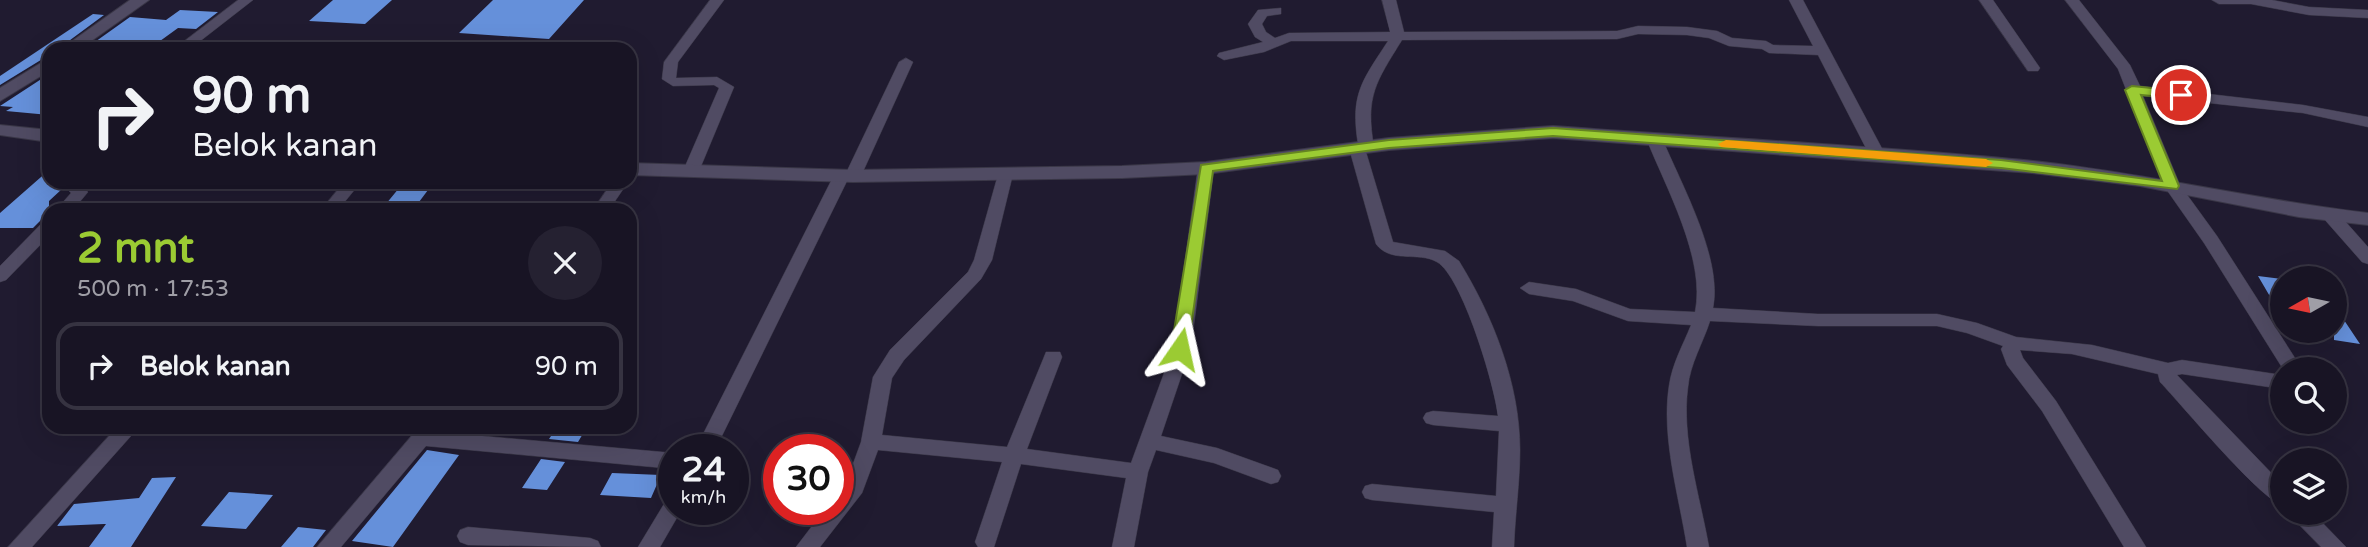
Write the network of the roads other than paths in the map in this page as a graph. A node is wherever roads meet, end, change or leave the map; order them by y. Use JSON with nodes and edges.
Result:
{"nodes":[{"id":1,"x":141,"y":0,"type":"edge"},
{"id":2,"x":246,"y":0,"type":"edge"},
{"id":3,"x":717,"y":0,"type":"edge"},
{"id":4,"x":1389,"y":0,"type":"edge"},
{"id":5,"x":1796,"y":0,"type":"edge"},
{"id":6,"x":1986,"y":0,"type":"edge"},
{"id":7,"x":2071,"y":0,"type":"edge"},
{"id":8,"x":2219,"y":0,"type":"edge"},
{"id":9,"x":2251,"y":0,"type":"edge"},
{"id":10,"x":1276,"y":11,"type":"dead end"},
{"id":11,"x":2368,"y":14,"type":"edge"},
{"id":12,"x":1398,"y":35,"type":"junction"},
{"id":13,"x":79,"y":42,"type":"edge"},
{"id":14,"x":190,"y":42,"type":"edge"},
{"id":15,"x":1274,"y":43,"type":"junction"},
{"id":16,"x":1823,"y":51,"type":"junction"},
{"id":17,"x":1224,"y":56,"type":"dead end"},
{"id":18,"x":906,"y":62,"type":"dead end"},
{"id":19,"x":42,"y":68,"type":"edge"},
{"id":20,"x":2034,"y":68,"type":"dead end"},
{"id":21,"x":2132,"y":90,"type":"junction"},
{"id":22,"x":0,"y":96,"type":"edge"},
{"id":23,"x":2368,"y":122,"type":"edge"},
{"id":24,"x":0,"y":130,"type":"edge"},
{"id":25,"x":42,"y":135,"type":"edge"},
{"id":26,"x":1654,"y":138,"type":"junction"},
{"id":27,"x":1362,"y":148,"type":"junction"},
{"id":28,"x":1878,"y":156,"type":"junction"},
{"id":29,"x":1206,"y":168,"type":"junction"},
{"id":30,"x":637,"y":169,"type":"edge"},
{"id":31,"x":691,"y":171,"type":"junction"},
{"id":32,"x":1005,"y":173,"type":"junction"},
{"id":33,"x":847,"y":176,"type":"junction"},
{"id":34,"x":2172,"y":186,"type":"junction"},
{"id":35,"x":76,"y":189,"type":"edge"},
{"id":36,"x":347,"y":189,"type":"edge"},
{"id":37,"x":70,"y":203,"type":"edge"},
{"id":38,"x":335,"y":203,"type":"edge"},
{"id":39,"x":2331,"y":216,"type":"junction"},
{"id":40,"x":2368,"y":219,"type":"edge"},
{"id":41,"x":42,"y":233,"type":"edge"},
{"id":42,"x":2368,"y":258,"type":"edge"},
{"id":43,"x":0,"y":276,"type":"edge"},
{"id":44,"x":1530,"y":288,"type":"dead end"},
{"id":45,"x":1702,"y":316,"type":"junction"},
{"id":46,"x":2014,"y":343,"type":"junction"},
{"id":47,"x":1053,"y":357,"type":"dead end"},
{"id":48,"x":2285,"y":357,"type":"edge"},
{"id":49,"x":2168,"y":370,"type":"junction"},
{"id":50,"x":2270,"y":380,"type":"edge"},
{"id":51,"x":1433,"y":418,"type":"dead end"},
{"id":52,"x":1508,"y":424,"type":"junction"},
{"id":53,"x":123,"y":434,"type":"edge"},
{"id":54,"x":425,"y":434,"type":"edge"},
{"id":55,"x":435,"y":434,"type":"edge"},
{"id":56,"x":713,"y":434,"type":"edge"},
{"id":57,"x":1149,"y":441,"type":"junction"},
{"id":58,"x":871,"y":442,"type":"junction"},
{"id":59,"x":1014,"y":455,"type":"junction"},
{"id":60,"x":658,"y":459,"type":"edge"},
{"id":61,"x":1138,"y":472,"type":"junction"},
{"id":62,"x":1271,"y":476,"type":"dead end"},
{"id":63,"x":2270,"y":485,"type":"edge"},
{"id":64,"x":854,"y":489,"type":"edge"},
{"id":65,"x":1372,"y":492,"type":"dead end"},
{"id":66,"x":1505,"y":505,"type":"junction"},
{"id":67,"x":662,"y":525,"type":"edge"},
{"id":68,"x":825,"y":525,"type":"edge"},
{"id":69,"x":2312,"y":525,"type":"edge"},
{"id":70,"x":468,"y":536,"type":"dead end"},
{"id":71,"x":986,"y":542,"type":"dead end"},
{"id":72,"x":19,"y":547,"type":"edge"},
{"id":73,"x":328,"y":547,"type":"edge"},
{"id":74,"x":590,"y":547,"type":"edge"},
{"id":75,"x":649,"y":547,"type":"edge"},
{"id":76,"x":807,"y":547,"type":"edge"},
{"id":77,"x":1123,"y":547,"type":"edge"},
{"id":78,"x":1503,"y":547,"type":"edge"},
{"id":79,"x":1698,"y":547,"type":"edge"},
{"id":80,"x":2136,"y":547,"type":"edge"},
{"id":81,"x":2335,"y":547,"type":"edge"}],
"edges":[{"from":1,"to":13,"type":"street"},
{"from":2,"to":14,"type":"street"},
{"from":3,"to":31,"type":"street"},
{"from":4,"to":12,"type":"street"},
{"from":5,"to":16,"type":"street"},
{"from":6,"to":20,"type":"street"},
{"from":7,"to":21,"type":"street"},
{"from":8,"to":9,"type":"street"},
{"from":9,"to":11,"type":"street"},
{"from":10,"to":15,"type":"street"},
{"from":12,"to":15,"type":"street"},
{"from":12,"to":16,"type":"street"},
{"from":12,"to":27,"type":"street"},
{"from":15,"to":17,"type":"street"},
{"from":16,"to":28,"type":"street"},
{"from":18,"to":33,"type":"street"},
{"from":19,"to":22,"type":"street"},
{"from":21,"to":23,"type":"street"},
{"from":21,"to":34,"type":"street"},
{"from":24,"to":25,"type":"street"},
{"from":26,"to":27,"type":"street"},
{"from":26,"to":28,"type":"street"},
{"from":26,"to":45,"type":"street"},
{"from":27,"to":29,"type":"street"},
{"from":27,"to":52,"type":"street"},
{"from":28,"to":34,"type":"street"},
{"from":29,"to":32,"type":"street"},
{"from":29,"to":57,"type":"street"},
{"from":30,"to":31,"type":"street"},
{"from":31,"to":33,"type":"street"},
{"from":32,"to":33,"type":"street"},
{"from":32,"to":58,"type":"street"},
{"from":33,"to":56,"type":"street"},
{"from":34,"to":39,"type":"street"},
{"from":34,"to":48,"type":"street"},
{"from":35,"to":37,"type":"street"},
{"from":36,"to":38,"type":"street"},
{"from":39,"to":40,"type":"street"},
{"from":39,"to":42,"type":"street"},
{"from":41,"to":43,"type":"street"},
{"from":44,"to":45,"type":"street"},
{"from":45,"to":46,"type":"street"},
{"from":45,"to":79,"type":"street"},
{"from":46,"to":49,"type":"street"},
{"from":46,"to":80,"type":"street"},
{"from":47,"to":59,"type":"street"},
{"from":49,"to":50,"type":"street"},
{"from":49,"to":63,"type":"street"},
{"from":51,"to":52,"type":"street"},
{"from":52,"to":66,"type":"street"},
{"from":53,"to":72,"type":"street"},
{"from":54,"to":73,"type":"street"},
{"from":55,"to":60,"type":"street"},
{"from":57,"to":61,"type":"street"},
{"from":57,"to":62,"type":"street"},
{"from":58,"to":59,"type":"street"},
{"from":58,"to":64,"type":"street"},
{"from":59,"to":61,"type":"street"},
{"from":59,"to":71,"type":"street"},
{"from":61,"to":77,"type":"street"},
{"from":65,"to":66,"type":"street"},
{"from":66,"to":78,"type":"street"},
{"from":67,"to":75,"type":"street"},
{"from":68,"to":76,"type":"street"},
{"from":69,"to":81,"type":"street"},
{"from":70,"to":74,"type":"street"}]}
